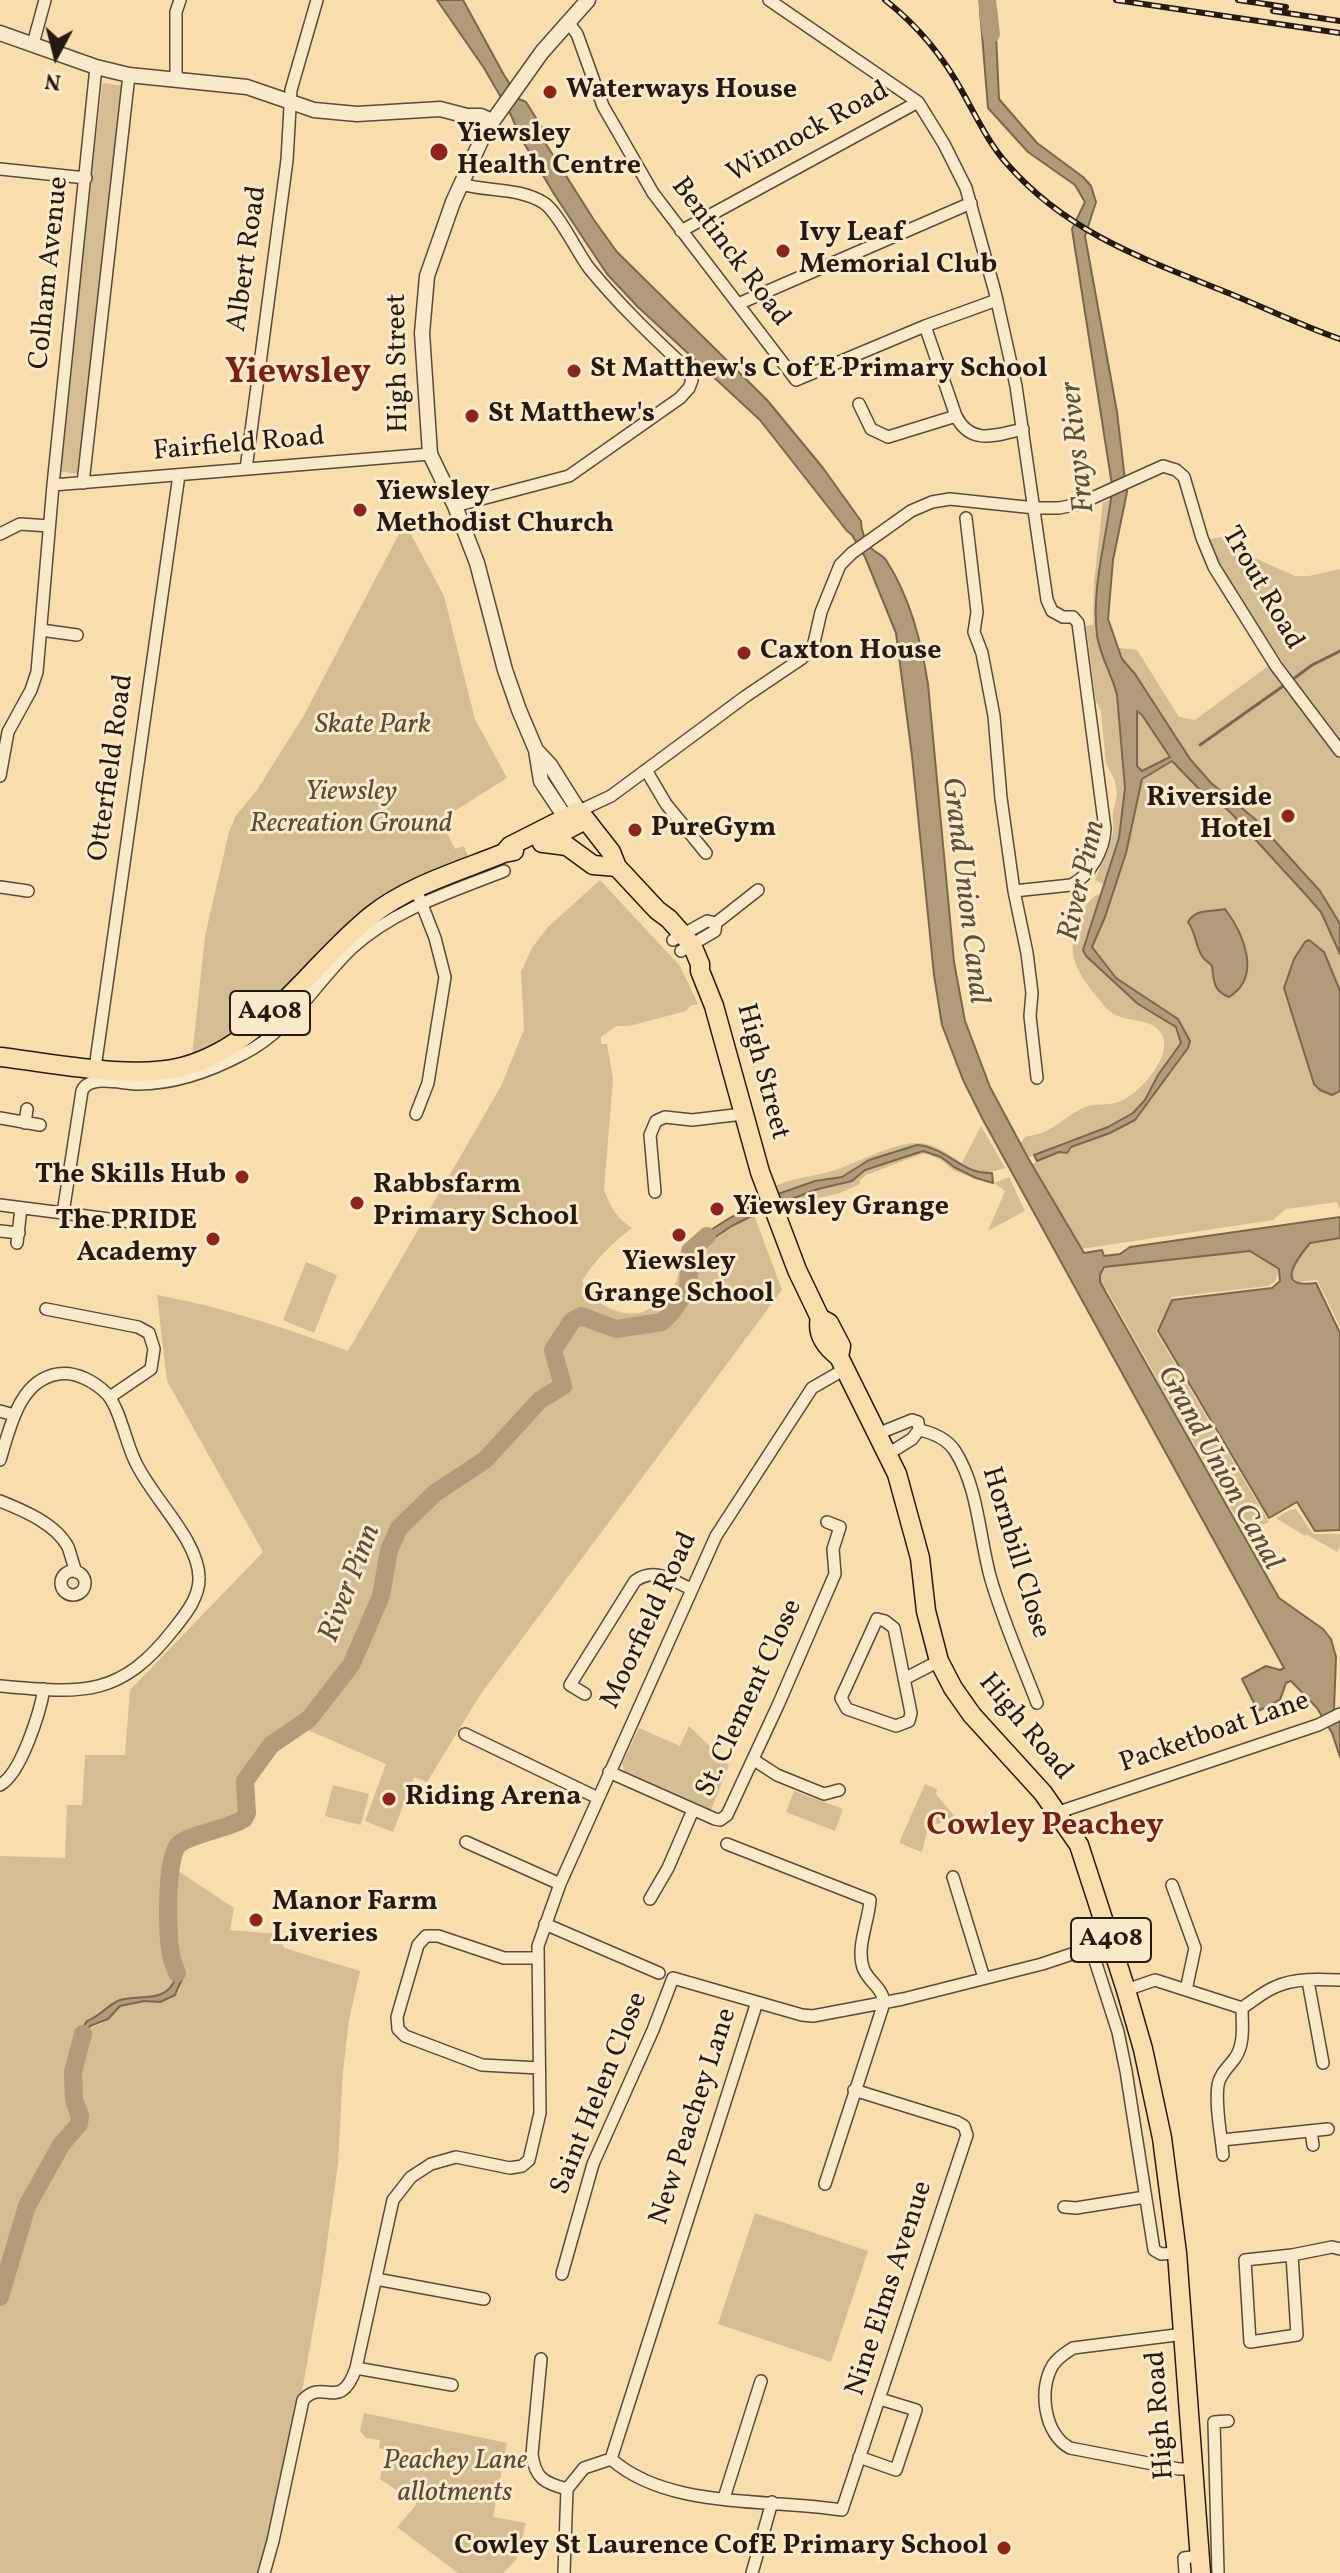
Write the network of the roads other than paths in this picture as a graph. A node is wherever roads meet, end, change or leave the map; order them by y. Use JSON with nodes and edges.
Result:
{"nodes":[{"id":1,"x":45,"y":0,"type":"edge"},
{"id":2,"x":180,"y":0,"type":"edge"},
{"id":3,"x":317,"y":0,"type":"edge"},
{"id":4,"x":588,"y":0,"type":"edge"},
{"id":5,"x":769,"y":0,"type":"edge"},
{"id":6,"x":568,"y":22,"type":"junction"},
{"id":7,"x":0,"y":33,"type":"edge"},
{"id":8,"x":33,"y":44,"type":"junction"},
{"id":9,"x":96,"y":67,"type":"junction"},
{"id":10,"x":129,"y":75,"type":"junction"},
{"id":11,"x":176,"y":78,"type":"junction"},
{"id":12,"x":290,"y":102,"type":"junction"},
{"id":13,"x":918,"y":102,"type":"junction"},
{"id":14,"x":491,"y":123,"type":"junction"},
{"id":15,"x":0,"y":169,"type":"edge"},
{"id":16,"x":86,"y":178,"type":"junction"},
{"id":17,"x":461,"y":184,"type":"junction"},
{"id":18,"x":971,"y":203,"type":"junction"},
{"id":19,"x":681,"y":231,"type":"junction"},
{"id":20,"x":997,"y":300,"type":"junction"},
{"id":21,"x":738,"y":304,"type":"junction"},
{"id":22,"x":925,"y":326,"type":"junction"},
{"id":23,"x":859,"y":404,"type":"dead end"},
{"id":24,"x":956,"y":416,"type":"junction"},
{"id":25,"x":1023,"y":429,"type":"junction"},
{"id":26,"x":430,"y":454,"type":"junction"},
{"id":27,"x":246,"y":469,"type":"junction"},
{"id":28,"x":179,"y":475,"type":"junction"},
{"id":29,"x":83,"y":483,"type":"junction"},
{"id":30,"x":53,"y":485,"type":"junction"},
{"id":31,"x":455,"y":506,"type":"junction"},
{"id":32,"x":1035,"y":508,"type":"junction"},
{"id":33,"x":966,"y":518,"type":"dead end"},
{"id":34,"x":49,"y":526,"type":"junction"},
{"id":35,"x":0,"y":534,"type":"edge"},
{"id":36,"x":41,"y":630,"type":"junction"},
{"id":37,"x":77,"y":635,"type":"dead end"},
{"id":38,"x":4,"y":729,"type":"edge"},
{"id":39,"x":1340,"y":751,"type":"edge"},
{"id":40,"x":646,"y":770,"type":"junction"},
{"id":41,"x":0,"y":776,"type":"edge"},
{"id":42,"x":576,"y":819,"type":"junction"},
{"id":43,"x":544,"y":843,"type":"junction"},
{"id":44,"x":706,"y":853,"type":"dead end"},
{"id":45,"x":504,"y":862,"type":"junction"},
{"id":46,"x":617,"y":867,"type":"junction"},
{"id":47,"x":0,"y":887,"type":"edge"},
{"id":48,"x":758,"y":890,"type":"dead end"},
{"id":49,"x":28,"y":891,"type":"dead end"},
{"id":50,"x":1014,"y":891,"type":"junction"},
{"id":51,"x":419,"y":896,"type":"junction"},
{"id":52,"x":682,"y":943,"type":"junction"},
{"id":53,"x":0,"y":1057,"type":"edge"},
{"id":54,"x":93,"y":1075,"type":"junction"},
{"id":55,"x":1037,"y":1078,"type":"dead end"},
{"id":56,"x":27,"y":1109,"type":"dead end"},
{"id":57,"x":416,"y":1114,"type":"dead end"},
{"id":58,"x":743,"y":1114,"type":"junction"},
{"id":59,"x":0,"y":1118,"type":"edge"},
{"id":60,"x":25,"y":1123,"type":"junction"},
{"id":61,"x":40,"y":1125,"type":"dead end"},
{"id":62,"x":655,"y":1192,"type":"dead end"},
{"id":63,"x":0,"y":1205,"type":"edge"},
{"id":64,"x":21,"y":1208,"type":"junction"},
{"id":65,"x":63,"y":1213,"type":"junction"},
{"id":66,"x":147,"y":1224,"type":"dead end"},
{"id":67,"x":0,"y":1231,"type":"edge"},
{"id":68,"x":46,"y":1309,"type":"dead end"},
{"id":69,"x":820,"y":1318,"type":"joint"},
{"id":70,"x":842,"y":1363,"type":"junction"},
{"id":71,"x":110,"y":1397,"type":"junction"},
{"id":72,"x":0,"y":1411,"type":"edge"},
{"id":73,"x":14,"y":1415,"type":"junction"},
{"id":74,"x":919,"y":1430,"type":"junction"},
{"id":75,"x":877,"y":1434,"type":"junction"},
{"id":76,"x":888,"y":1454,"type":"junction"},
{"id":77,"x":0,"y":1460,"type":"edge"},
{"id":78,"x":0,"y":1501,"type":"edge"},
{"id":79,"x":827,"y":1522,"type":"dead end"},
{"id":80,"x":840,"y":1527,"type":"junction"},
{"id":81,"x":853,"y":1533,"type":"dead end"},
{"id":82,"x":76,"y":1572,"type":"dead end"},
{"id":83,"x":691,"y":1589,"type":"junction"},
{"id":84,"x":939,"y":1661,"type":"junction"},
{"id":85,"x":559,"y":1678,"type":"dead end"},
{"id":86,"x":904,"y":1679,"type":"junction"},
{"id":87,"x":570,"y":1685,"type":"junction"},
{"id":88,"x":0,"y":1686,"type":"edge"},
{"id":89,"x":44,"y":1689,"type":"junction"},
{"id":90,"x":585,"y":1694,"type":"dead end"},
{"id":91,"x":1037,"y":1703,"type":"dead end"},
{"id":92,"x":1340,"y":1714,"type":"edge"},
{"id":93,"x":465,"y":1734,"type":"dead end"},
{"id":94,"x":754,"y":1760,"type":"junction"},
{"id":95,"x":609,"y":1772,"type":"junction"},
{"id":96,"x":0,"y":1785,"type":"edge"},
{"id":97,"x":839,"y":1790,"type":"dead end"},
{"id":98,"x":598,"y":1798,"type":"junction"},
{"id":99,"x":693,"y":1810,"type":"junction"},
{"id":100,"x":1059,"y":1812,"type":"junction"},
{"id":101,"x":466,"y":1842,"type":"dead end"},
{"id":102,"x":727,"y":1844,"type":"dead end"},
{"id":103,"x":953,"y":1877,"type":"dead end"},
{"id":104,"x":560,"y":1884,"type":"junction"},
{"id":105,"x":1172,"y":1885,"type":"dead end"},
{"id":106,"x":650,"y":1899,"type":"dead end"},
{"id":107,"x":545,"y":1924,"type":"junction"},
{"id":108,"x":1111,"y":1941,"type":"junction"},
{"id":109,"x":1091,"y":1948,"type":"junction"},
{"id":110,"x":537,"y":1958,"type":"junction"},
{"id":111,"x":659,"y":1973,"type":"dead end"},
{"id":112,"x":984,"y":1978,"type":"junction"},
{"id":113,"x":1340,"y":1980,"type":"edge"},
{"id":114,"x":1308,"y":1981,"type":"junction"},
{"id":115,"x":1126,"y":1990,"type":"junction"},
{"id":116,"x":1186,"y":1990,"type":"junction"},
{"id":117,"x":757,"y":2002,"type":"junction"},
{"id":118,"x":884,"y":2003,"type":"junction"},
{"id":119,"x":1242,"y":2008,"type":"junction"},
{"id":120,"x":1323,"y":2063,"type":"dead end"},
{"id":121,"x":539,"y":2068,"type":"junction"},
{"id":122,"x":854,"y":2090,"type":"junction"},
{"id":123,"x":1328,"y":2129,"type":"dead end"},
{"id":124,"x":1311,"y":2131,"type":"junction"},
{"id":125,"x":1222,"y":2140,"type":"junction"},
{"id":126,"x":1313,"y":2145,"type":"dead end"},
{"id":127,"x":1223,"y":2155,"type":"dead end"},
{"id":128,"x":825,"y":2184,"type":"dead end"},
{"id":129,"x":1145,"y":2197,"type":"junction"},
{"id":130,"x":1064,"y":2207,"type":"dead end"},
{"id":131,"x":1340,"y":2249,"type":"edge"},
{"id":132,"x":1177,"y":2253,"type":"junction"},
{"id":133,"x":1292,"y":2255,"type":"junction"},
{"id":134,"x":562,"y":2274,"type":"dead end"},
{"id":135,"x":376,"y":2279,"type":"junction"},
{"id":136,"x":484,"y":2299,"type":"dead end"},
{"id":137,"x":1184,"y":2334,"type":"junction"},
{"id":138,"x":541,"y":2359,"type":"dead end"},
{"id":139,"x":356,"y":2368,"type":"junction"},
{"id":140,"x":761,"y":2381,"type":"dead end"},
{"id":141,"x":452,"y":2385,"type":"dead end"},
{"id":142,"x":880,"y":2399,"type":"junction"},
{"id":143,"x":1228,"y":2421,"type":"dead end"},
{"id":144,"x":859,"y":2457,"type":"junction"},
{"id":145,"x":611,"y":2459,"type":"junction"},
{"id":146,"x":1194,"y":2469,"type":"junction"},
{"id":147,"x":567,"y":2489,"type":"junction"},
{"id":148,"x":724,"y":2498,"type":"junction"},
{"id":149,"x":772,"y":2502,"type":"junction"},
{"id":150,"x":1200,"y":2564,"type":"edge"},
{"id":151,"x":264,"y":2573,"type":"edge"},
{"id":152,"x":564,"y":2573,"type":"edge"},
{"id":153,"x":752,"y":2573,"type":"edge"},
{"id":154,"x":1185,"y":2573,"type":"edge"},
{"id":155,"x":1218,"y":2573,"type":"edge"}],
"edges":[{"from":1,"to":8,"type":"street"},
{"from":2,"to":11,"type":"street"},
{"from":3,"to":12,"type":"street","name":"Albert Road"},
{"from":4,"to":6,"type":"street"},
{"from":5,"to":13,"type":"street"},
{"from":6,"to":14,"type":"street","name":"High Street"},
{"from":6,"to":19,"type":"street","name":"Bentinck Road"},
{"from":7,"to":8,"type":"street"},
{"from":8,"to":9,"type":"street"},
{"from":9,"to":10,"type":"street"},
{"from":9,"to":16,"type":"street","name":"Colham Avenue"},
{"from":10,"to":11,"type":"street"},
{"from":10,"to":29,"type":"street","name":"Colham Avenue"},
{"from":11,"to":12,"type":"street"},
{"from":12,"to":14,"type":"street"},
{"from":12,"to":27,"type":"street","name":"Albert Road"},
{"from":13,"to":18,"type":"street"},
{"from":13,"to":19,"type":"street","name":"Winnock Road"},
{"from":14,"to":17,"type":"street","name":"High Street"},
{"from":15,"to":16,"type":"street"},
{"from":16,"to":30,"type":"street","name":"Colham Avenue"},
{"from":17,"to":26,"type":"street","name":"High Street"},
{"from":17,"to":31,"type":"street"},
{"from":18,"to":20,"type":"street"},
{"from":18,"to":21,"type":"street"},
{"from":19,"to":21,"type":"street","name":"Bentinck Road"},
{"from":20,"to":22,"type":"street"},
{"from":20,"to":25,"type":"street"},
{"from":21,"to":22,"type":"street","name":"Bentinck Road"},
{"from":22,"to":24,"type":"street"},
{"from":23,"to":24,"type":"street"},
{"from":24,"to":25,"type":"street"},
{"from":25,"to":32,"type":"street"},
{"from":26,"to":27,"type":"street","name":"Fairfield Road"},
{"from":26,"to":31,"type":"street","name":"High Street"},
{"from":27,"to":28,"type":"street","name":"Fairfield Road"},
{"from":28,"to":29,"type":"street","name":"Fairfield Road"},
{"from":28,"to":54,"type":"street","name":"Otterfield Road"},
{"from":29,"to":30,"type":"street","name":"Fairfield Road"},
{"from":30,"to":34,"type":"street","name":"Colham Avenue"},
{"from":31,"to":42,"type":"street","name":"High Street"},
{"from":32,"to":39,"type":"street","name":"Trout Road"},
{"from":32,"to":40,"type":"street","name":"Trout Road"},
{"from":32,"to":50,"type":"street"},
{"from":33,"to":50,"type":"street"},
{"from":34,"to":35,"type":"street"},
{"from":34,"to":36,"type":"street","name":"Colham Avenue"},
{"from":36,"to":37,"type":"street"},
{"from":36,"to":38,"type":"street","name":"Colham Avenue"},
{"from":38,"to":41,"type":"street","name":"Colham Avenue"},
{"from":40,"to":42,"type":"street","name":"Trout Road"},
{"from":40,"to":44,"type":"street"},
{"from":42,"to":43,"type":"main road","number":"A408"},
{"from":42,"to":45,"type":"main road","number":"A408"},
{"from":42,"to":46,"type":"main road","name":"High Street"},
{"from":43,"to":45,"type":"main road","number":"A408"},
{"from":43,"to":46,"type":"main road"},
{"from":45,"to":51,"type":"main road","number":"A408"},
{"from":46,"to":52,"type":"main road","name":"High Street"},
{"from":47,"to":49,"type":"street"},
{"from":48,"to":52,"type":"street"},
{"from":50,"to":55,"type":"street"},
{"from":51,"to":54,"type":"main road","number":"A408"},
{"from":51,"to":57,"type":"street"},
{"from":52,"to":58,"type":"main road","name":"High Street"},
{"from":53,"to":54,"type":"main road","number":"A408"},
{"from":54,"to":65,"type":"street","name":"Otterfield Road"},
{"from":56,"to":60,"type":"street"},
{"from":58,"to":62,"type":"street"},
{"from":58,"to":69,"type":"main road","name":"High Street"},
{"from":59,"to":60,"type":"street"},
{"from":60,"to":61,"type":"street"},
{"from":63,"to":64,"type":"street"},
{"from":64,"to":65,"type":"street"},
{"from":64,"to":67,"type":"street"},
{"from":65,"to":66,"type":"street"},
{"from":68,"to":71,"type":"street"},
{"from":69,"to":70,"type":"main road","name":"High Road"},
{"from":70,"to":75,"type":"main road","name":"High Road","number":"A408"},
{"from":70,"to":83,"type":"street","name":"Moorfield Road"},
{"from":71,"to":73,"type":"street"},
{"from":71,"to":89,"type":"street"},
{"from":72,"to":73,"type":"street"},
{"from":73,"to":77,"type":"street"},
{"from":74,"to":75,"type":"street"},
{"from":74,"to":76,"type":"street"},
{"from":74,"to":91,"type":"street","name":"Hornbill Close"},
{"from":75,"to":76,"type":"main road","name":"High Road","number":"A408"},
{"from":76,"to":84,"type":"main road","name":"High Road","number":"A408"},
{"from":78,"to":82,"type":"street"},
{"from":79,"to":80,"type":"street"},
{"from":80,"to":81,"type":"street"},
{"from":80,"to":94,"type":"street","name":"St. Clement Close"},
{"from":83,"to":87,"type":"street"},
{"from":83,"to":95,"type":"street","name":"Moorfield Road"},
{"from":84,"to":86,"type":"street"},
{"from":84,"to":100,"type":"main road","name":"High Road","number":"A408"},
{"from":85,"to":87,"type":"street"},
{"from":86,"to":86,"type":"street"},
{"from":87,"to":90,"type":"street"},
{"from":88,"to":89,"type":"street"},
{"from":89,"to":96,"type":"street"},
{"from":92,"to":100,"type":"street","name":"Packetboat Lane"},
{"from":93,"to":98,"type":"street"},
{"from":94,"to":97,"type":"street"},
{"from":94,"to":99,"type":"street","name":"St. Clement Close"},
{"from":95,"to":98,"type":"street","name":"Moorfield Road"},
{"from":95,"to":99,"type":"street","name":"St. Clement Close"},
{"from":98,"to":104,"type":"street","name":"Moorfield Road"},
{"from":99,"to":106,"type":"street"},
{"from":100,"to":108,"type":"main road","name":"High Road","number":"A408"},
{"from":101,"to":104,"type":"street"},
{"from":102,"to":118,"type":"street"},
{"from":103,"to":112,"type":"street"},
{"from":104,"to":107,"type":"street","name":"Moorfield Road"},
{"from":105,"to":116,"type":"street"},
{"from":107,"to":110,"type":"street","name":"Moorfield Road"},
{"from":107,"to":111,"type":"street"},
{"from":108,"to":109,"type":"street","name":"New Peachey Lane"},
{"from":108,"to":115,"type":"main road","name":"High Road","number":"A408"},
{"from":109,"to":112,"type":"street","name":"New Peachey Lane"},
{"from":109,"to":129,"type":"street"},
{"from":110,"to":121,"type":"street","name":"Moorfield Road"},
{"from":110,"to":121,"type":"street"},
{"from":112,"to":118,"type":"street","name":"New Peachey Lane"},
{"from":113,"to":114,"type":"street"},
{"from":114,"to":119,"type":"street"},
{"from":114,"to":120,"type":"street"},
{"from":115,"to":116,"type":"street"},
{"from":115,"to":132,"type":"main road","name":"High Road","number":"A408"},
{"from":116,"to":119,"type":"street"},
{"from":117,"to":118,"type":"street","name":"New Peachey Lane"},
{"from":117,"to":134,"type":"street","name":"Saint Helen Close"},
{"from":117,"to":145,"type":"street","name":"New Peachey Lane"},
{"from":118,"to":122,"type":"street"},
{"from":119,"to":125,"type":"street"},
{"from":121,"to":135,"type":"street","name":"Moorfield Road"},
{"from":122,"to":128,"type":"street"},
{"from":122,"to":142,"type":"street","name":"Nine Elms Avenue"},
{"from":123,"to":124,"type":"street"},
{"from":124,"to":125,"type":"street"},
{"from":124,"to":126,"type":"street"},
{"from":125,"to":127,"type":"street"},
{"from":129,"to":130,"type":"street"},
{"from":129,"to":132,"type":"street"},
{"from":131,"to":133,"type":"street"},
{"from":132,"to":137,"type":"main road","name":"High Road","number":"A408"},
{"from":133,"to":133,"type":"street"},
{"from":135,"to":136,"type":"street"},
{"from":135,"to":139,"type":"street"},
{"from":137,"to":146,"type":"main road","name":"High Road","number":"A408"},
{"from":137,"to":146,"type":"street"},
{"from":138,"to":147,"type":"street"},
{"from":139,"to":141,"type":"street"},
{"from":139,"to":151,"type":"street"},
{"from":140,"to":148,"type":"street"},
{"from":142,"to":144,"type":"street","name":"Nine Elms Avenue"},
{"from":142,"to":144,"type":"street"},
{"from":143,"to":155,"type":"street"},
{"from":144,"to":149,"type":"street","name":"Nine Elms Avenue"},
{"from":145,"to":147,"type":"street"},
{"from":145,"to":148,"type":"street"},
{"from":146,"to":150,"type":"main road","name":"High Road","number":"A408"},
{"from":147,"to":152,"type":"street"},
{"from":148,"to":149,"type":"street"},
{"from":149,"to":153,"type":"street"},
{"from":150,"to":154,"type":"street"}]}
